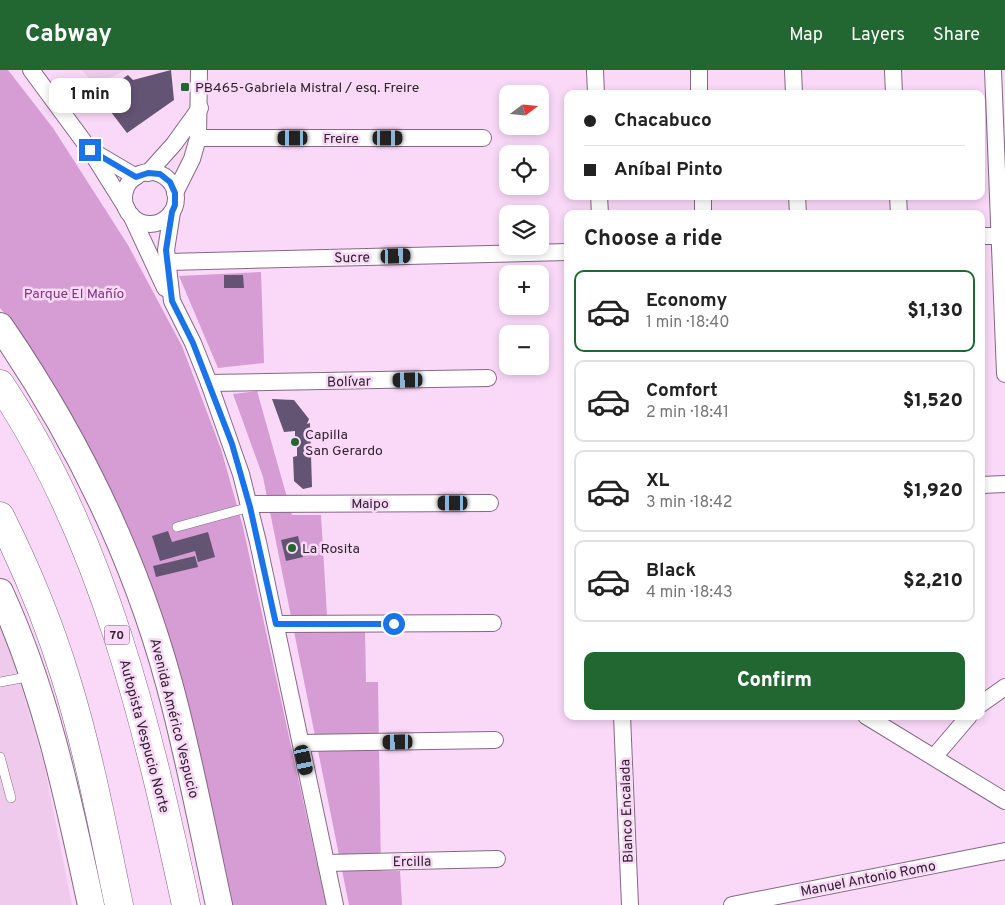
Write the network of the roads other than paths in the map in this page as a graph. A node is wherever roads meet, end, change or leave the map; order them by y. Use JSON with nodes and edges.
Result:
{"nodes":[{"id":1,"x":31,"y":70,"type":"edge"},
{"id":2,"x":199,"y":70,"type":"edge"},
{"id":3,"x":595,"y":70,"type":"edge"},
{"id":4,"x":699,"y":70,"type":"edge"},
{"id":5,"x":793,"y":70,"type":"edge"},
{"id":6,"x":893,"y":70,"type":"edge"},
{"id":7,"x":993,"y":70,"type":"edge"},
{"id":8,"x":596,"y":90,"type":"edge"},
{"id":9,"x":700,"y":90,"type":"edge"},
{"id":10,"x":794,"y":90,"type":"edge"},
{"id":11,"x":894,"y":90,"type":"edge"},
{"id":12,"x":200,"y":108,"type":"junction"},
{"id":13,"x":198,"y":138,"type":"junction"},
{"id":14,"x":483,"y":138,"type":"dead end"},
{"id":15,"x":90,"y":150,"type":"junction"},
{"id":16,"x":142,"y":175,"type":"junction"},
{"id":17,"x":175,"y":193,"type":"junction"},
{"id":18,"x":129,"y":212,"type":"junction"},
{"id":19,"x":172,"y":212,"type":"junction"},
{"id":20,"x":985,"y":236,"type":"edge"},
{"id":21,"x":1002,"y":236,"type":"edge"},
{"id":22,"x":564,"y":252,"type":"edge"},
{"id":23,"x":167,"y":262,"type":"junction"},
{"id":24,"x":172,"y":301,"type":"junction"},
{"id":25,"x":0,"y":326,"type":"edge"},
{"id":26,"x":1005,"y":374,"type":"edge"},
{"id":27,"x":488,"y":378,"type":"dead end"},
{"id":28,"x":209,"y":383,"type":"junction"},
{"id":29,"x":0,"y":384,"type":"edge"},
{"id":30,"x":1005,"y":484,"type":"edge"},
{"id":31,"x":985,"y":485,"type":"edge"},
{"id":32,"x":490,"y":502,"type":"dead end"},
{"id":33,"x":250,"y":506,"type":"junction"},
{"id":34,"x":0,"y":516,"type":"edge"},
{"id":35,"x":177,"y":527,"type":"dead end"},
{"id":36,"x":0,"y":592,"type":"edge"},
{"id":37,"x":492,"y":623,"type":"dead end"},
{"id":38,"x":276,"y":624,"type":"junction"},
{"id":39,"x":33,"y":675,"type":"junction"},
{"id":40,"x":0,"y":682,"type":"edge"},
{"id":41,"x":1005,"y":687,"type":"edge"},
{"id":42,"x":985,"y":701,"type":"edge"},
{"id":43,"x":622,"y":720,"type":"edge"},
{"id":44,"x":872,"y":720,"type":"edge"},
{"id":45,"x":966,"y":720,"type":"edge"},
{"id":46,"x":495,"y":740,"type":"dead end"},
{"id":47,"x":301,"y":743,"type":"junction"},
{"id":48,"x":0,"y":757,"type":"edge"},
{"id":49,"x":934,"y":758,"type":"junction"},
{"id":50,"x":11,"y":798,"type":"dead end"},
{"id":51,"x":1005,"y":801,"type":"edge"},
{"id":52,"x":1005,"y":851,"type":"edge"},
{"id":53,"x":497,"y":859,"type":"dead end"},
{"id":54,"x":326,"y":863,"type":"junction"},
{"id":55,"x":91,"y":905,"type":"edge"},
{"id":56,"x":119,"y":905,"type":"edge"},
{"id":57,"x":186,"y":905,"type":"edge"},
{"id":58,"x":219,"y":905,"type":"edge"},
{"id":59,"x":335,"y":905,"type":"edge"},
{"id":60,"x":630,"y":905,"type":"edge"},
{"id":61,"x":732,"y":905,"type":"edge"}],
"edges":[{"from":1,"to":15,"type":"street"},
{"from":2,"to":12,"type":"street"},
{"from":3,"to":8,"type":"street"},
{"from":4,"to":9,"type":"street"},
{"from":5,"to":10,"type":"street"},
{"from":6,"to":11,"type":"street"},
{"from":7,"to":21,"type":"street"},
{"from":12,"to":13,"type":"street"},
{"from":12,"to":16,"type":"street"},
{"from":13,"to":14,"type":"street","name":"Freire"},
{"from":13,"to":17,"type":"street"},
{"from":15,"to":16,"type":"street"},
{"from":15,"to":18,"type":"street"},
{"from":16,"to":17,"type":"street"},
{"from":16,"to":18,"type":"street"},
{"from":17,"to":19,"type":"street"},
{"from":18,"to":19,"type":"street"},
{"from":18,"to":24,"type":"street"},
{"from":19,"to":23,"type":"street"},
{"from":20,"to":21,"type":"street"},
{"from":21,"to":26,"type":"street"},
{"from":22,"to":23,"type":"street","name":"Sucre"},
{"from":23,"to":24,"type":"street"},
{"from":24,"to":28,"type":"street"},
{"from":25,"to":58,"type":"main road","name":"Avenida Américo Vespucio"},
{"from":27,"to":28,"type":"street","name":"Bolívar"},
{"from":28,"to":33,"type":"street"},
{"from":29,"to":57,"type":"highway","name":"Autopista Vespucio Norte","number":"70"},
{"from":30,"to":31,"type":"street"},
{"from":32,"to":33,"type":"street","name":"Maipo"},
{"from":33,"to":35,"type":"lane"},
{"from":33,"to":38,"type":"street"},
{"from":34,"to":56,"type":"highway"},
{"from":36,"to":39,"type":"main road"},
{"from":37,"to":38,"type":"street"},
{"from":38,"to":47,"type":"street"},
{"from":39,"to":40,"type":"lane"},
{"from":39,"to":55,"type":"main road"},
{"from":41,"to":42,"type":"street"},
{"from":43,"to":60,"type":"street","name":"Blanco Encalada"},
{"from":44,"to":49,"type":"street"},
{"from":45,"to":49,"type":"street"},
{"from":46,"to":47,"type":"street"},
{"from":47,"to":54,"type":"street"},
{"from":48,"to":50,"type":"lane"},
{"from":49,"to":51,"type":"street"},
{"from":52,"to":61,"type":"street","name":"Manuel Antonio Romo"},
{"from":53,"to":54,"type":"street","name":"Ercilla"},
{"from":54,"to":59,"type":"street"}]}
